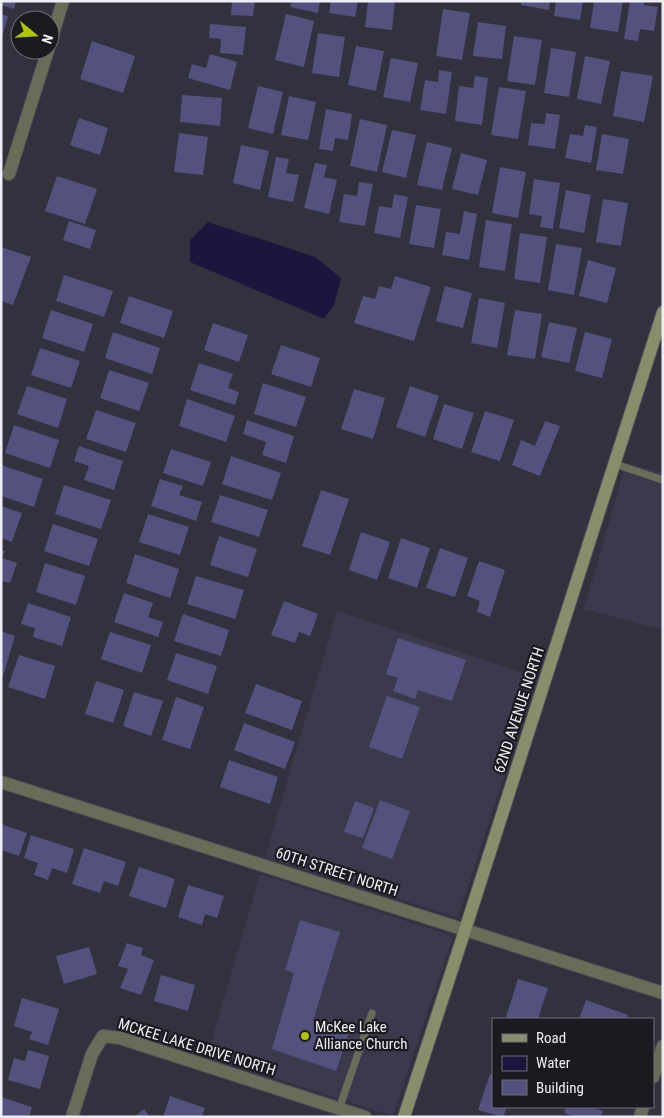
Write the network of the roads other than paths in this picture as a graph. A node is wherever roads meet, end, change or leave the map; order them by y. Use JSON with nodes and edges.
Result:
{"nodes":[{"id":1,"x":45,"y":60,"type":"edge"},
{"id":2,"x":8,"y":174,"type":"dead end"},
{"id":3,"x":663,"y":312,"type":"edge"},
{"id":4,"x":614,"y":464,"type":"junction"},
{"id":5,"x":663,"y":480,"type":"edge"},
{"id":6,"x":1,"y":782,"type":"edge"},
{"id":7,"x":465,"y":930,"type":"junction"},
{"id":8,"x":663,"y":993,"type":"edge"},
{"id":9,"x":372,"y":1013,"type":"dead end"},
{"id":10,"x":663,"y":1046,"type":"edge"},
{"id":11,"x":654,"y":1074,"type":"edge"},
{"id":12,"x":339,"y":1109,"type":"junction"},
{"id":13,"x":72,"y":1117,"type":"edge"},
{"id":14,"x":365,"y":1117,"type":"edge"},
{"id":15,"x":404,"y":1117,"type":"edge"}],
"edges":[{"from":1,"to":2,"type":"street"},
{"from":3,"to":4,"type":"street","name":"62ND AVENUE NORTH"},
{"from":4,"to":5,"type":"lane"},
{"from":4,"to":7,"type":"street","name":"62ND AVENUE NORTH"},
{"from":6,"to":7,"type":"street","name":"60TH STREET NORTH"},
{"from":7,"to":8,"type":"street","name":"60TH STREET NORTH"},
{"from":7,"to":15,"type":"street","name":"62ND AVENUE NORTH"},
{"from":9,"to":12,"type":"lane"},
{"from":10,"to":11,"type":"street"},
{"from":12,"to":13,"type":"street","name":"MCKEE LAKE DRIVE NORTH"},
{"from":12,"to":14,"type":"street","name":"MCKEE LAKE DRIVE NORTH"}]}
